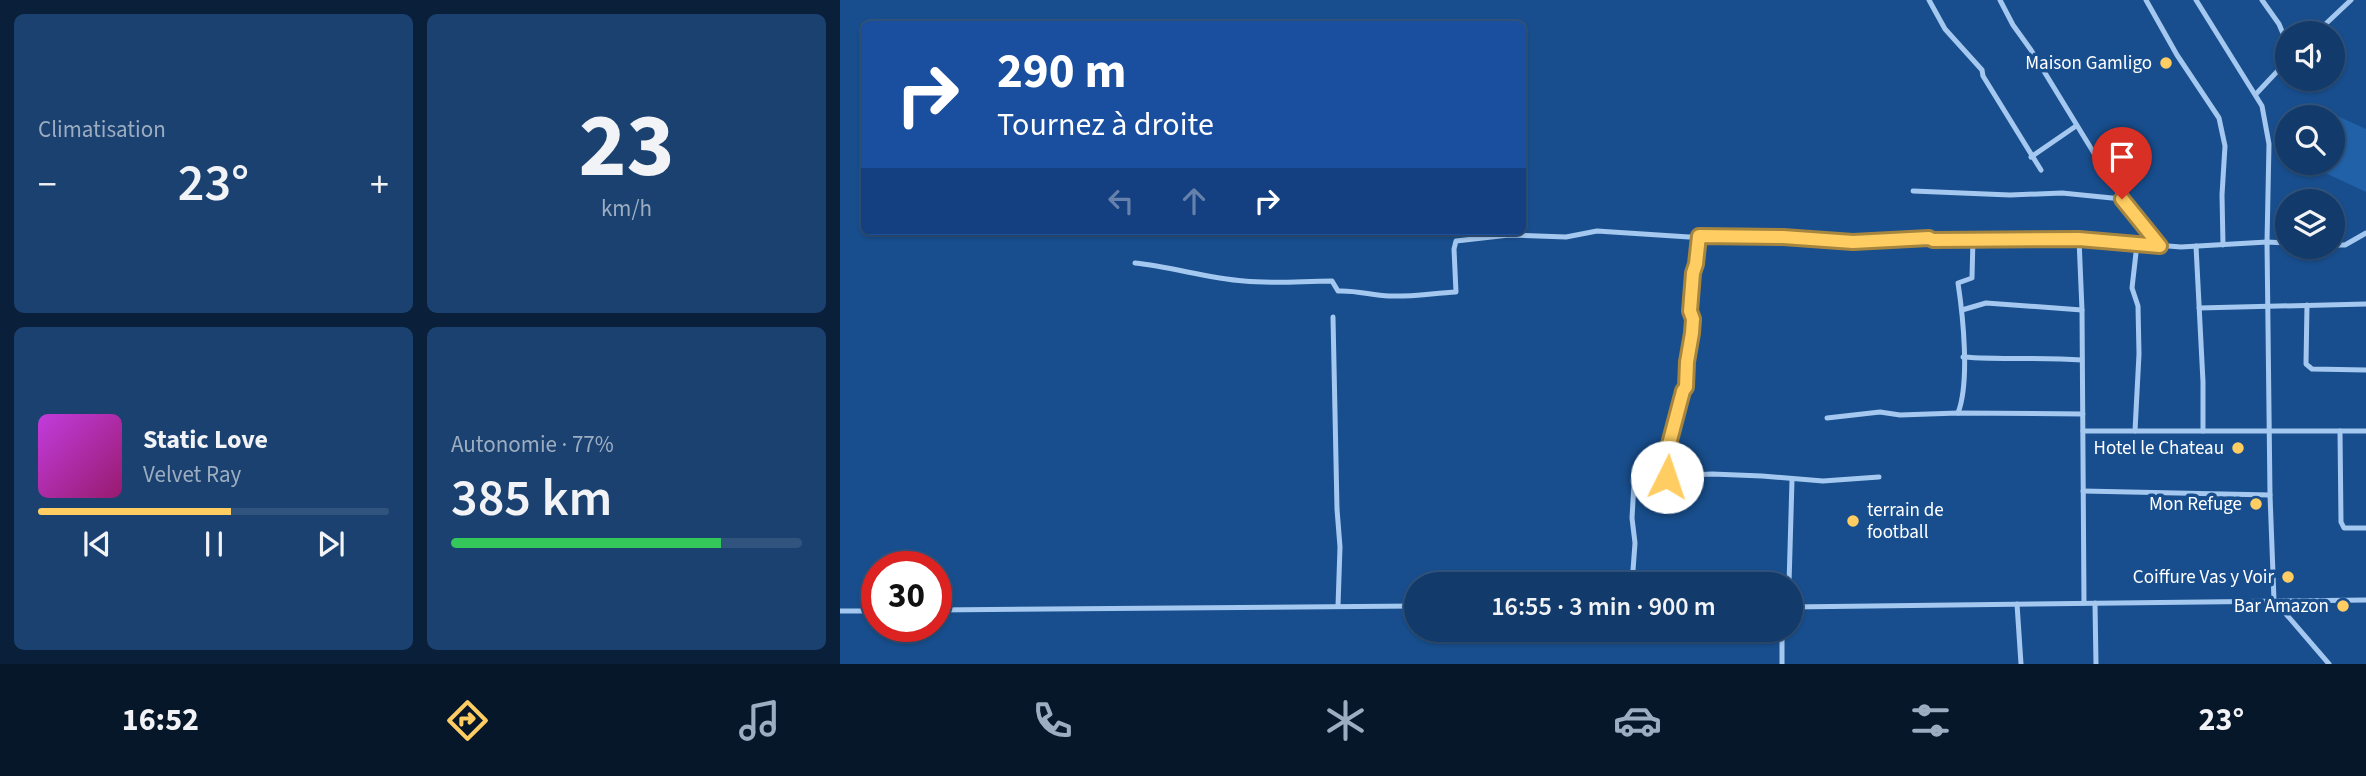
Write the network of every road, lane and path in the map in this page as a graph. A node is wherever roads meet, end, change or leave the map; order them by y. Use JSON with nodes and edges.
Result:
{"nodes":[{"id":1,"x":1929,"y":0,"type":"edge"},
{"id":2,"x":2000,"y":0,"type":"edge"},
{"id":3,"x":2146,"y":0,"type":"edge"},
{"id":4,"x":2196,"y":0,"type":"edge"},
{"id":5,"x":2262,"y":0,"type":"edge"},
{"id":6,"x":2351,"y":0,"type":"edge"},
{"id":7,"x":2277,"y":21,"type":"edge"},
{"id":8,"x":2329,"y":21,"type":"edge"},
{"id":9,"x":2275,"y":74,"type":"edge"},
{"id":10,"x":2256,"y":94,"type":"junction"},
{"id":11,"x":2076,"y":126,"type":"junction"},
{"id":12,"x":2031,"y":157,"type":"junction"},
{"id":13,"x":2041,"y":170,"type":"dead end"},
{"id":14,"x":1913,"y":191,"type":"dead end"},
{"id":15,"x":2122,"y":199,"type":"junction"},
{"id":16,"x":2366,"y":233,"type":"edge"},
{"id":17,"x":1699,"y":236,"type":"junction"},
{"id":18,"x":1973,"y":238,"type":"junction"},
{"id":19,"x":2079,"y":239,"type":"junction"},
{"id":20,"x":2267,"y":242,"type":"junction"},
{"id":21,"x":2275,"y":242,"type":"edge"},
{"id":22,"x":2137,"y":244,"type":"junction"},
{"id":23,"x":2223,"y":244,"type":"junction"},
{"id":24,"x":2345,"y":245,"type":"edge"},
{"id":25,"x":2160,"y":246,"type":"junction"},
{"id":26,"x":2196,"y":246,"type":"junction"},
{"id":27,"x":1135,"y":263,"type":"dead end"},
{"id":28,"x":2366,"y":304,"type":"edge"},
{"id":29,"x":2307,"y":305,"type":"junction"},
{"id":30,"x":2268,"y":306,"type":"junction"},
{"id":31,"x":2199,"y":308,"type":"junction"},
{"id":32,"x":1962,"y":310,"type":"junction"},
{"id":33,"x":2082,"y":310,"type":"junction"},
{"id":34,"x":1333,"y":317,"type":"dead end"},
{"id":35,"x":1963,"y":358,"type":"junction"},
{"id":36,"x":2082,"y":360,"type":"junction"},
{"id":37,"x":2366,"y":370,"type":"edge"},
{"id":38,"x":1958,"y":413,"type":"junction"},
{"id":39,"x":2083,"y":414,"type":"junction"},
{"id":40,"x":1827,"y":418,"type":"dead end"},
{"id":41,"x":2083,"y":431,"type":"junction"},
{"id":42,"x":2135,"y":431,"type":"junction"},
{"id":43,"x":2203,"y":431,"type":"junction"},
{"id":44,"x":2340,"y":431,"type":"junction"},
{"id":45,"x":2366,"y":431,"type":"edge"},
{"id":46,"x":2270,"y":432,"type":"junction"},
{"id":47,"x":1667,"y":477,"type":"junction"},
{"id":48,"x":1879,"y":477,"type":"dead end"},
{"id":49,"x":1792,"y":480,"type":"junction"},
{"id":50,"x":2083,"y":491,"type":"junction"},
{"id":51,"x":2270,"y":495,"type":"junction"},
{"id":52,"x":2366,"y":528,"type":"edge"},
{"id":53,"x":1634,"y":572,"type":"edge"},
{"id":54,"x":1789,"y":572,"type":"edge"},
{"id":55,"x":2274,"y":600,"type":"junction"},
{"id":56,"x":2366,"y":600,"type":"edge"},
{"id":57,"x":2084,"y":603,"type":"junction"},
{"id":58,"x":2095,"y":603,"type":"junction"},
{"id":59,"x":2017,"y":604,"type":"junction"},
{"id":60,"x":1338,"y":606,"type":"junction"},
{"id":61,"x":1404,"y":606,"type":"edge"},
{"id":62,"x":1803,"y":607,"type":"edge"},
{"id":63,"x":952,"y":610,"type":"edge"},
{"id":64,"x":840,"y":611,"type":"edge"},
{"id":65,"x":861,"y":611,"type":"edge"},
{"id":66,"x":1782,"y":642,"type":"edge"},
{"id":67,"x":1782,"y":664,"type":"edge"},
{"id":68,"x":2021,"y":664,"type":"edge"},
{"id":69,"x":2096,"y":664,"type":"edge"},
{"id":70,"x":2329,"y":664,"type":"edge"}],
"edges":[{"from":1,"to":12,"type":"street"},
{"from":2,"to":11,"type":"street"},
{"from":3,"to":23,"type":"street"},
{"from":4,"to":10,"type":"street"},
{"from":5,"to":7,"type":"street"},
{"from":6,"to":8,"type":"street"},
{"from":9,"to":10,"type":"street"},
{"from":10,"to":20,"type":"street"},
{"from":11,"to":12,"type":"street"},
{"from":11,"to":15,"type":"street"},
{"from":12,"to":13,"type":"street"},
{"from":14,"to":15,"type":"street"},
{"from":15,"to":25,"type":"street"},
{"from":16,"to":24,"type":"street"},
{"from":17,"to":18,"type":"street"},
{"from":17,"to":27,"type":"street"},
{"from":17,"to":47,"type":"street"},
{"from":18,"to":19,"type":"street"},
{"from":18,"to":32,"type":"street"},
{"from":19,"to":22,"type":"street"},
{"from":19,"to":33,"type":"street"},
{"from":20,"to":21,"type":"street"},
{"from":20,"to":23,"type":"street"},
{"from":20,"to":30,"type":"street"},
{"from":22,"to":25,"type":"street"},
{"from":22,"to":42,"type":"street"},
{"from":23,"to":26,"type":"street"},
{"from":25,"to":26,"type":"street"},
{"from":26,"to":31,"type":"street"},
{"from":28,"to":29,"type":"street"},
{"from":29,"to":30,"type":"street"},
{"from":29,"to":37,"type":"street"},
{"from":30,"to":31,"type":"street"},
{"from":30,"to":46,"type":"street"},
{"from":31,"to":43,"type":"street"},
{"from":32,"to":33,"type":"street"},
{"from":32,"to":35,"type":"street"},
{"from":33,"to":36,"type":"street"},
{"from":34,"to":60,"type":"street"},
{"from":35,"to":36,"type":"street"},
{"from":35,"to":38,"type":"street"},
{"from":36,"to":39,"type":"street"},
{"from":38,"to":39,"type":"street"},
{"from":38,"to":40,"type":"street"},
{"from":39,"to":41,"type":"street"},
{"from":41,"to":42,"type":"street"},
{"from":41,"to":50,"type":"street"},
{"from":42,"to":43,"type":"street"},
{"from":43,"to":46,"type":"street"},
{"from":44,"to":45,"type":"street"},
{"from":44,"to":46,"type":"street"},
{"from":44,"to":52,"type":"street"},
{"from":46,"to":51,"type":"street"},
{"from":47,"to":49,"type":"street"},
{"from":47,"to":53,"type":"street"},
{"from":48,"to":49,"type":"street"},
{"from":49,"to":54,"type":"street"},
{"from":50,"to":51,"type":"street"},
{"from":50,"to":57,"type":"street"},
{"from":51,"to":55,"type":"street"},
{"from":55,"to":56,"type":"street"},
{"from":55,"to":58,"type":"street"},
{"from":55,"to":70,"type":"street"},
{"from":57,"to":58,"type":"street"},
{"from":57,"to":59,"type":"street"},
{"from":58,"to":69,"type":"street"},
{"from":59,"to":62,"type":"street"},
{"from":59,"to":68,"type":"street"},
{"from":60,"to":61,"type":"street"},
{"from":60,"to":63,"type":"street"},
{"from":64,"to":65,"type":"street"},
{"from":66,"to":67,"type":"street"}]}
